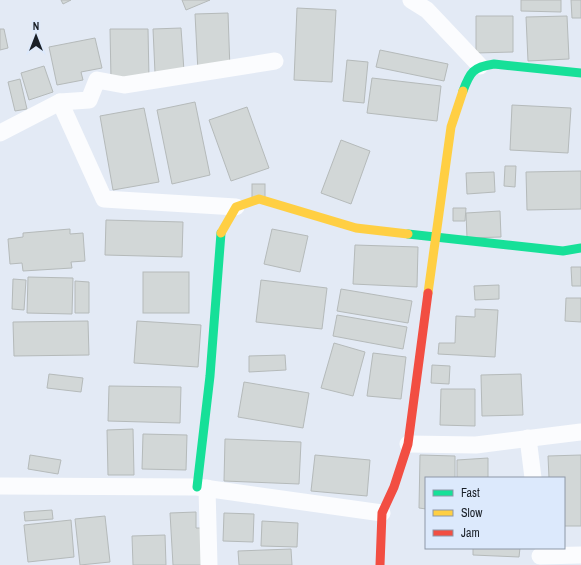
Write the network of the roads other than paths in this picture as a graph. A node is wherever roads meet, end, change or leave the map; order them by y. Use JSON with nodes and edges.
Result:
{"nodes":[{"id":1,"x":411,"y":0,"type":"edge"},
{"id":2,"x":275,"y":61,"type":"dead end"},
{"id":3,"x":480,"y":66,"type":"junction"},
{"id":4,"x":581,"y":74,"type":"edge"},
{"id":5,"x":60,"y":102,"type":"junction"},
{"id":6,"x":0,"y":133,"type":"edge"},
{"id":7,"x":236,"y":207,"type":"junction"},
{"id":8,"x":436,"y":238,"type":"junction"},
{"id":9,"x":581,"y":248,"type":"edge"},
{"id":10,"x":581,"y":432,"type":"edge"},
{"id":11,"x":528,"y":438,"type":"junction"},
{"id":12,"x":408,"y":444,"type":"junction"},
{"id":13,"x":533,"y":477,"type":"edge"},
{"id":14,"x":0,"y":486,"type":"edge"},
{"id":15,"x":202,"y":488,"type":"junction"},
{"id":16,"x":382,"y":513,"type":"junction"},
{"id":17,"x":581,"y":555,"type":"edge"},
{"id":18,"x":540,"y":556,"type":"edge"},
{"id":19,"x":209,"y":565,"type":"edge"},
{"id":20,"x":380,"y":565,"type":"edge"}],
"edges":[{"from":1,"to":3,"type":"street"},
{"from":2,"to":5,"type":"street"},
{"from":3,"to":4,"type":"street"},
{"from":3,"to":8,"type":"street"},
{"from":5,"to":6,"type":"street"},
{"from":5,"to":7,"type":"street"},
{"from":7,"to":8,"type":"street"},
{"from":7,"to":15,"type":"street"},
{"from":8,"to":9,"type":"street"},
{"from":8,"to":12,"type":"street"},
{"from":10,"to":11,"type":"street"},
{"from":11,"to":12,"type":"street"},
{"from":11,"to":13,"type":"street"},
{"from":12,"to":16,"type":"street"},
{"from":14,"to":15,"type":"street"},
{"from":15,"to":16,"type":"street"},
{"from":15,"to":19,"type":"street"},
{"from":16,"to":20,"type":"street"},
{"from":17,"to":18,"type":"street"}]}
